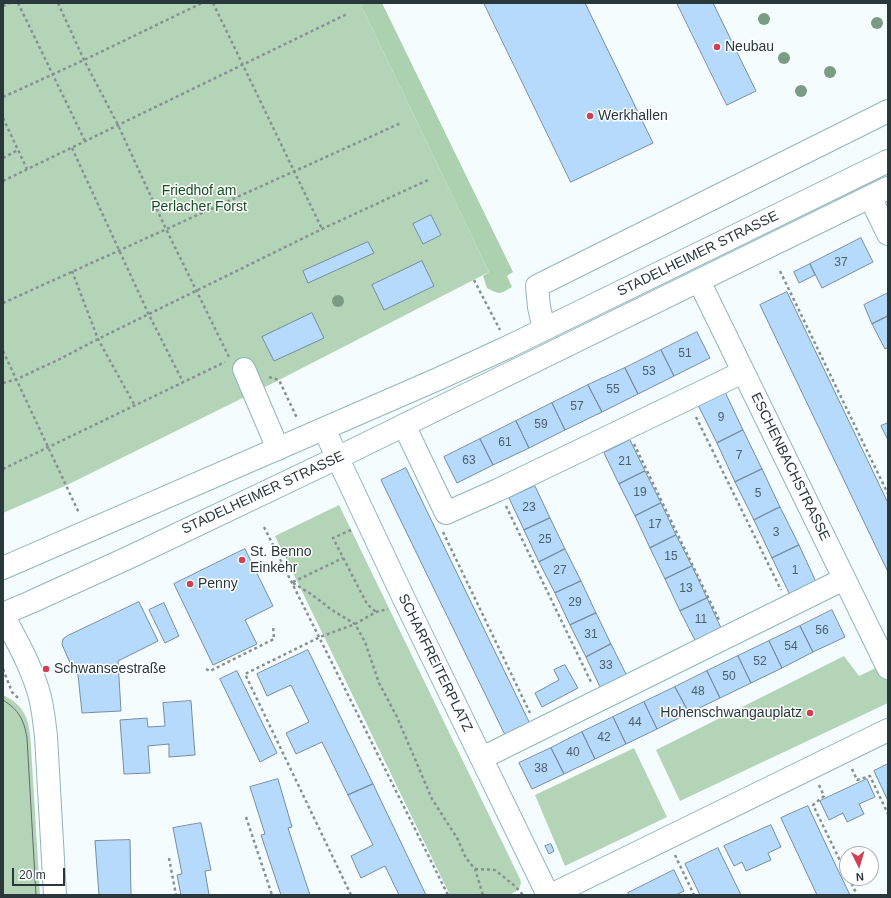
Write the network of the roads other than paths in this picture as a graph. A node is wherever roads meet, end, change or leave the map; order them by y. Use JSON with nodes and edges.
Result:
{"nodes":[{"id":1,"x":888,"y":111,"type":"edge"},
{"id":2,"x":888,"y":161,"type":"edge"},
{"id":3,"x":879,"y":193,"type":"edge"},
{"id":4,"x":888,"y":234,"type":"edge"},
{"id":5,"x":699,"y":281,"type":"junction"},
{"id":6,"x":544,"y":329,"type":"junction"},
{"id":7,"x":508,"y":347,"type":"junction"},
{"id":8,"x":244,"y":368,"type":"dead end"},
{"id":9,"x":520,"y":368,"type":"junction"},
{"id":10,"x":743,"y":372,"type":"junction"},
{"id":11,"x":404,"y":425,"type":"junction"},
{"id":12,"x":324,"y":430,"type":"junction"},
{"id":13,"x":278,"y":449,"type":"junction"},
{"id":14,"x":337,"y":458,"type":"junction"},
{"id":15,"x":3,"y":568,"type":"edge"},
{"id":16,"x":844,"y":579,"type":"junction"},
{"id":17,"x":3,"y":614,"type":"edge"},
{"id":18,"x":886,"y":657,"type":"edge"},
{"id":19,"x":888,"y":730,"type":"edge"},
{"id":20,"x":482,"y":758,"type":"junction"},
{"id":21,"x":55,"y":895,"type":"edge"},
{"id":22,"x":549,"y":895,"type":"edge"}],
"edges":[{"from":1,"to":6,"type":"main road"},
{"from":2,"to":6,"type":"main road","name":"STADELHEIMER STRASSE"},
{"from":3,"to":4,"type":"main road"},
{"from":3,"to":5,"type":"main road","name":"STADELHEIMER STRASSE"},
{"from":5,"to":9,"type":"main road","name":"STADELHEIMER STRASSE"},
{"from":5,"to":10,"type":"main road","name":"ESCHENBACHSTRASSE"},
{"from":6,"to":7,"type":"main road","name":"STADELHEIMER STRASSE"},
{"from":7,"to":9,"type":"main road"},
{"from":7,"to":12,"type":"main road","name":"STADELHEIMER STRASSE"},
{"from":8,"to":13,"type":"main road"},
{"from":9,"to":11,"type":"main road","name":"STADELHEIMER STRASSE"},
{"from":10,"to":11,"type":"main road"},
{"from":10,"to":16,"type":"main road","name":"ESCHENBACHSTRASSE"},
{"from":11,"to":14,"type":"main road","name":"STADELHEIMER STRASSE"},
{"from":12,"to":13,"type":"main road","name":"STADELHEIMER STRASSE"},
{"from":12,"to":14,"type":"main road","name":"SCHARFREITERPLATZ"},
{"from":13,"to":15,"type":"main road","name":"STADELHEIMER STRASSE"},
{"from":14,"to":17,"type":"main road","name":"STADELHEIMER STRASSE"},
{"from":14,"to":20,"type":"main road","name":"SCHARFREITERPLATZ"},
{"from":16,"to":18,"type":"main road","name":"ESCHENBACHSTRASSE"},
{"from":16,"to":20,"type":"main road"},
{"from":17,"to":21,"type":"main road"},
{"from":19,"to":22,"type":"main road"},
{"from":20,"to":22,"type":"main road","name":"SCHARFREITERPLATZ"}]}
